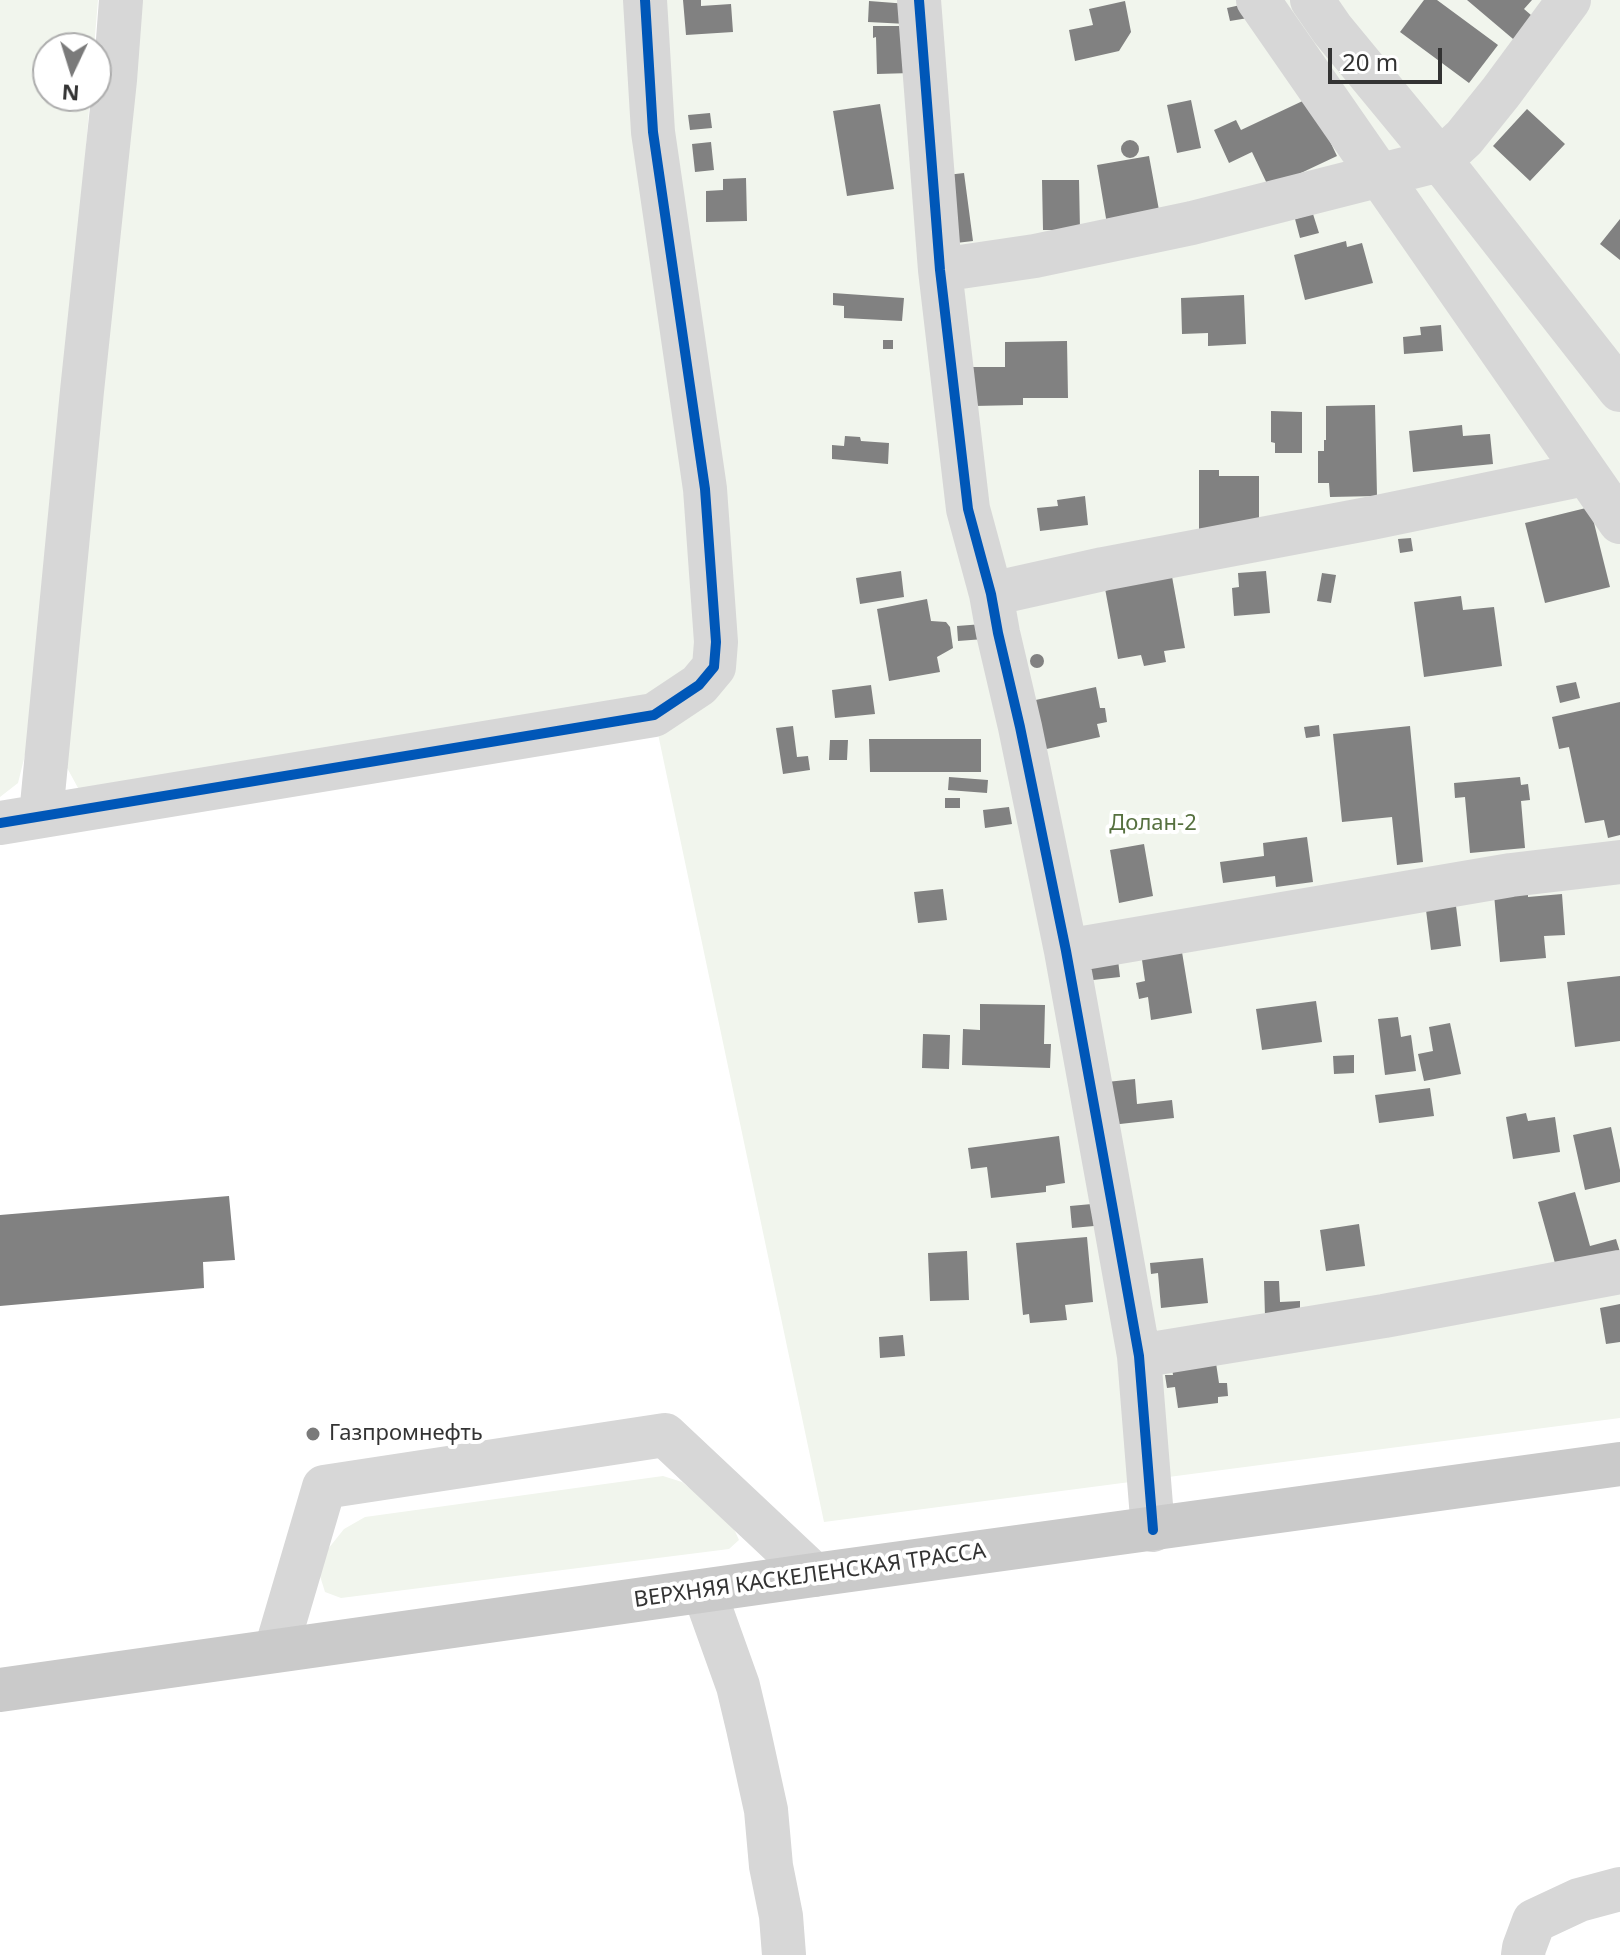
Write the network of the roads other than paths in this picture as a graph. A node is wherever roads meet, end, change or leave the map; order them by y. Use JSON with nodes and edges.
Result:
{"nodes":[{"id":1,"x":121,"y":0,"type":"edge"},
{"id":2,"x":645,"y":0,"type":"edge"},
{"id":3,"x":919,"y":0,"type":"edge"},
{"id":4,"x":1258,"y":0,"type":"edge"},
{"id":5,"x":1312,"y":0,"type":"edge"},
{"id":6,"x":1569,"y":0,"type":"edge"},
{"id":7,"x":1440,"y":160,"type":"junction"},
{"id":8,"x":1380,"y":175,"type":"junction"},
{"id":9,"x":940,"y":270,"type":"junction"},
{"id":10,"x":1616,"y":373,"type":"edge"},
{"id":11,"x":1585,"y":474,"type":"junction"},
{"id":12,"x":1620,"y":522,"type":"edge"},
{"id":13,"x":991,"y":594,"type":"junction"},
{"id":14,"x":21,"y":819,"type":"edge"},
{"id":15,"x":1620,"y":862,"type":"edge"},
{"id":16,"x":1066,"y":951,"type":"junction"},
{"id":17,"x":1620,"y":1272,"type":"edge"},
{"id":18,"x":1139,"y":1356,"type":"junction"},
{"id":19,"x":1620,"y":1464,"type":"edge"},
{"id":20,"x":1153,"y":1530,"type":"junction"},
{"id":21,"x":814,"y":1575,"type":"junction"},
{"id":22,"x":704,"y":1591,"type":"junction"},
{"id":23,"x":276,"y":1650,"type":"junction"},
{"id":24,"x":0,"y":1690,"type":"edge"},
{"id":25,"x":1620,"y":1889,"type":"edge"},
{"id":26,"x":784,"y":1955,"type":"edge"},
{"id":27,"x":1523,"y":1955,"type":"edge"}],
"edges":[{"from":1,"to":14,"type":"street"},
{"from":2,"to":14,"type":"street"},
{"from":3,"to":9,"type":"street"},
{"from":4,"to":8,"type":"street"},
{"from":5,"to":7,"type":"street"},
{"from":6,"to":7,"type":"street"},
{"from":7,"to":8,"type":"street"},
{"from":7,"to":10,"type":"street"},
{"from":8,"to":9,"type":"street"},
{"from":8,"to":11,"type":"street"},
{"from":9,"to":13,"type":"street"},
{"from":11,"to":12,"type":"street"},
{"from":11,"to":13,"type":"street"},
{"from":13,"to":16,"type":"street"},
{"from":15,"to":16,"type":"street"},
{"from":16,"to":18,"type":"street"},
{"from":17,"to":18,"type":"street"},
{"from":18,"to":20,"type":"street"},
{"from":19,"to":20,"type":"main road","name":"ВЕРХНЯЯ КАСКЕЛЕНСКАЯ ТРАССА"},
{"from":20,"to":21,"type":"main road","name":"ВЕРХНЯЯ КАСКЕЛЕНСКАЯ ТРАССА"},
{"from":21,"to":22,"type":"main road","name":"ВЕРХНЯЯ КАСКЕЛЕНСКАЯ ТРАССА"},
{"from":21,"to":23,"type":"street"},
{"from":22,"to":23,"type":"main road","name":"ВЕРХНЯЯ КАСКЕЛЕНСКАЯ ТРАССА"},
{"from":22,"to":26,"type":"street"},
{"from":23,"to":24,"type":"main road","name":"ВЕРХНЯЯ КАСКЕЛЕНСКАЯ ТРАССА"},
{"from":25,"to":27,"type":"street"}]}
